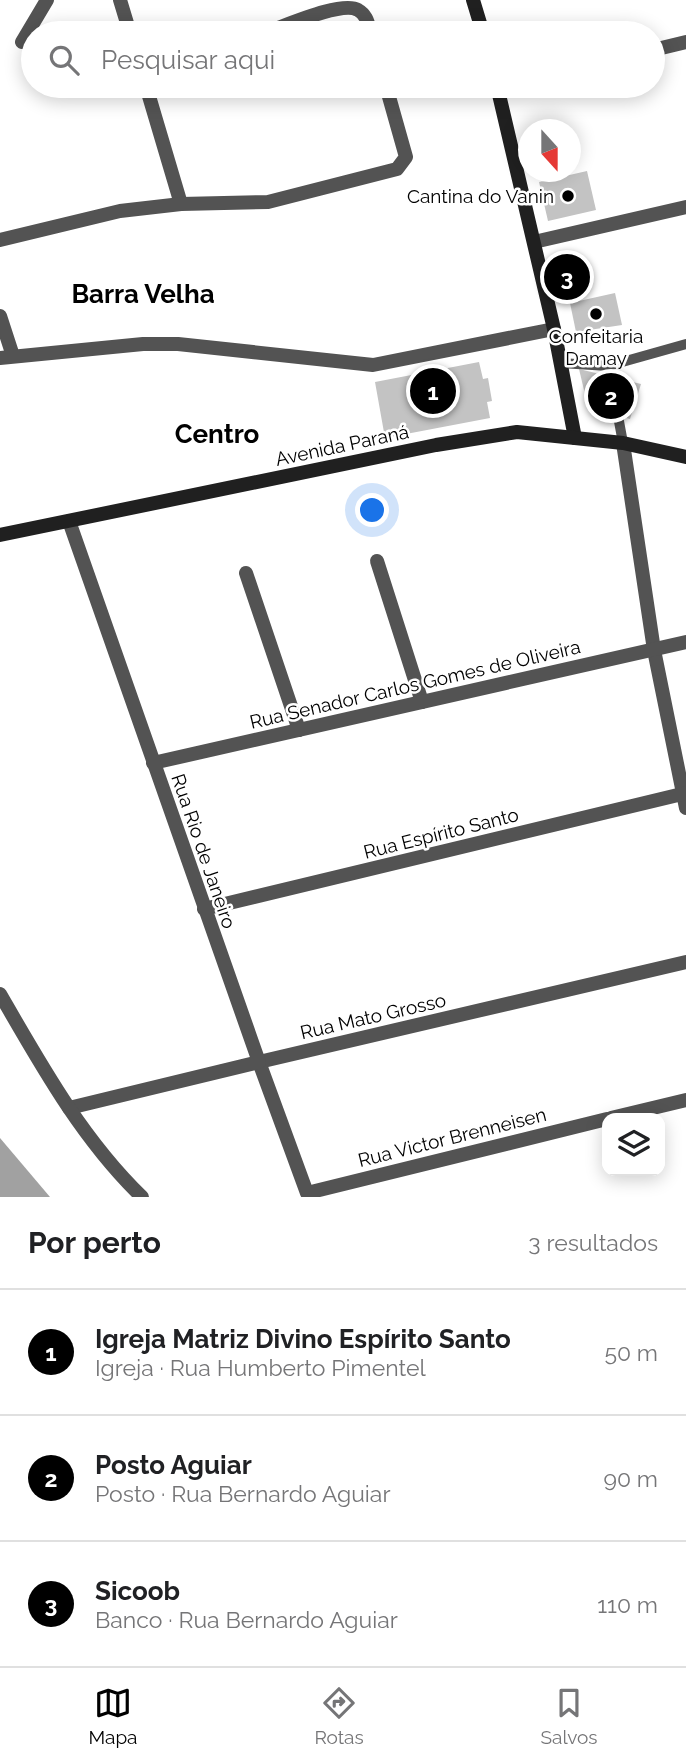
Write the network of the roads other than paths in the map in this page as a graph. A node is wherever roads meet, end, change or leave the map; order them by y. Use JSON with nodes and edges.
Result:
{"nodes":[{"id":1,"x":47,"y":0,"type":"edge"},
{"id":2,"x":120,"y":0,"type":"edge"},
{"id":3,"x":473,"y":0,"type":"edge"},
{"id":4,"x":34,"y":21,"type":"edge"},
{"id":5,"x":126,"y":21,"type":"edge"},
{"id":6,"x":300,"y":21,"type":"edge"},
{"id":7,"x":367,"y":21,"type":"edge"},
{"id":8,"x":479,"y":21,"type":"edge"},
{"id":9,"x":686,"y":42,"type":"edge"},
{"id":10,"x":665,"y":47,"type":"edge"},
{"id":11,"x":150,"y":98,"type":"edge"},
{"id":12,"x":389,"y":98,"type":"edge"},
{"id":13,"x":504,"y":98,"type":"edge"},
{"id":14,"x":181,"y":204,"type":"junction"},
{"id":15,"x":686,"y":207,"type":"edge"},
{"id":16,"x":0,"y":240,"type":"edge"},
{"id":17,"x":534,"y":242,"type":"junction"},
{"id":18,"x":0,"y":316,"type":"edge"},
{"id":19,"x":554,"y":329,"type":"junction"},
{"id":20,"x":686,"y":344,"type":"edge"},
{"id":21,"x":6,"y":357,"type":"edge"},
{"id":22,"x":561,"y":363,"type":"junction"},
{"id":23,"x":618,"y":416,"type":"dead end"},
{"id":24,"x":575,"y":438,"type":"junction"},
{"id":25,"x":623,"y":443,"type":"junction"},
{"id":26,"x":686,"y":448,"type":"edge"},
{"id":27,"x":653,"y":452,"type":"junction"},
{"id":28,"x":686,"y":457,"type":"edge"},
{"id":29,"x":69,"y":521,"type":"junction"},
{"id":30,"x":0,"y":536,"type":"edge"},
{"id":31,"x":377,"y":561,"type":"dead end"},
{"id":32,"x":246,"y":573,"type":"dead end"},
{"id":33,"x":686,"y":642,"type":"edge"},
{"id":34,"x":654,"y":650,"type":"junction"},
{"id":35,"x":422,"y":702,"type":"junction"},
{"id":36,"x":299,"y":730,"type":"junction"},
{"id":37,"x":153,"y":764,"type":"junction"},
{"id":38,"x":685,"y":798,"type":"edge"},
{"id":39,"x":204,"y":909,"type":"junction"},
{"id":40,"x":686,"y":962,"type":"edge"},
{"id":41,"x":0,"y":994,"type":"edge"},
{"id":42,"x":259,"y":1062,"type":"junction"},
{"id":43,"x":686,"y":1100,"type":"edge"},
{"id":44,"x":69,"y":1108,"type":"junction"},
{"id":45,"x":633,"y":1113,"type":"edge"},
{"id":46,"x":602,"y":1121,"type":"edge"},
{"id":47,"x":307,"y":1193,"type":"joint"},
{"id":48,"x":142,"y":1197,"type":"edge"}],
"edges":[{"from":1,"to":4,"type":"street"},
{"from":2,"to":5,"type":"street"},
{"from":3,"to":8,"type":"main road"},
{"from":6,"to":7,"type":"street"},
{"from":9,"to":10,"type":"street"},
{"from":11,"to":14,"type":"street"},
{"from":12,"to":14,"type":"street"},
{"from":13,"to":17,"type":"main road"},
{"from":14,"to":16,"type":"street"},
{"from":15,"to":17,"type":"street"},
{"from":17,"to":19,"type":"main road"},
{"from":18,"to":21,"type":"street"},
{"from":19,"to":21,"type":"street"},
{"from":19,"to":22,"type":"main road"},
{"from":20,"to":22,"type":"lane"},
{"from":22,"to":24,"type":"main road"},
{"from":23,"to":25,"type":"lane"},
{"from":24,"to":25,"type":"main road","name":"Avenida Paraná"},
{"from":24,"to":29,"type":"main road","name":"Avenida Paraná"},
{"from":25,"to":27,"type":"main road","name":"Avenida Paraná"},
{"from":25,"to":34,"type":"street"},
{"from":26,"to":27,"type":"main road","name":"Avenida Paraná"},
{"from":27,"to":28,"type":"main road","name":"Avenida Paraná"},
{"from":29,"to":30,"type":"main road","name":"Avenida Paraná"},
{"from":29,"to":37,"type":"street","name":"Rua Rio de Janeiro"},
{"from":31,"to":35,"type":"street"},
{"from":32,"to":36,"type":"street"},
{"from":33,"to":34,"type":"street","name":"Rua Senador Carlos Gomes de Oliveira"},
{"from":34,"to":35,"type":"street","name":"Rua Senador Carlos Gomes de Oliveira"},
{"from":34,"to":38,"type":"street"},
{"from":35,"to":36,"type":"street","name":"Rua Senador Carlos Gomes de Oliveira"},
{"from":36,"to":37,"type":"street","name":"Rua Senador Carlos Gomes de Oliveira"},
{"from":37,"to":39,"type":"street","name":"Rua Rio de Janeiro"},
{"from":38,"to":39,"type":"street","name":"Rua Espírito Santo"},
{"from":39,"to":42,"type":"street","name":"Rua Rio de Janeiro"},
{"from":40,"to":42,"type":"street","name":"Rua Mato Grosso"},
{"from":41,"to":44,"type":"street"},
{"from":42,"to":44,"type":"street","name":"Rua Mato Grosso"},
{"from":42,"to":47,"type":"street","name":"Rua Rio de Janeiro"},
{"from":43,"to":45,"type":"street","name":"Rua Victor Brenneisen"},
{"from":44,"to":48,"type":"street"},
{"from":46,"to":47,"type":"street","name":"Rua Victor Brenneisen"}]}
